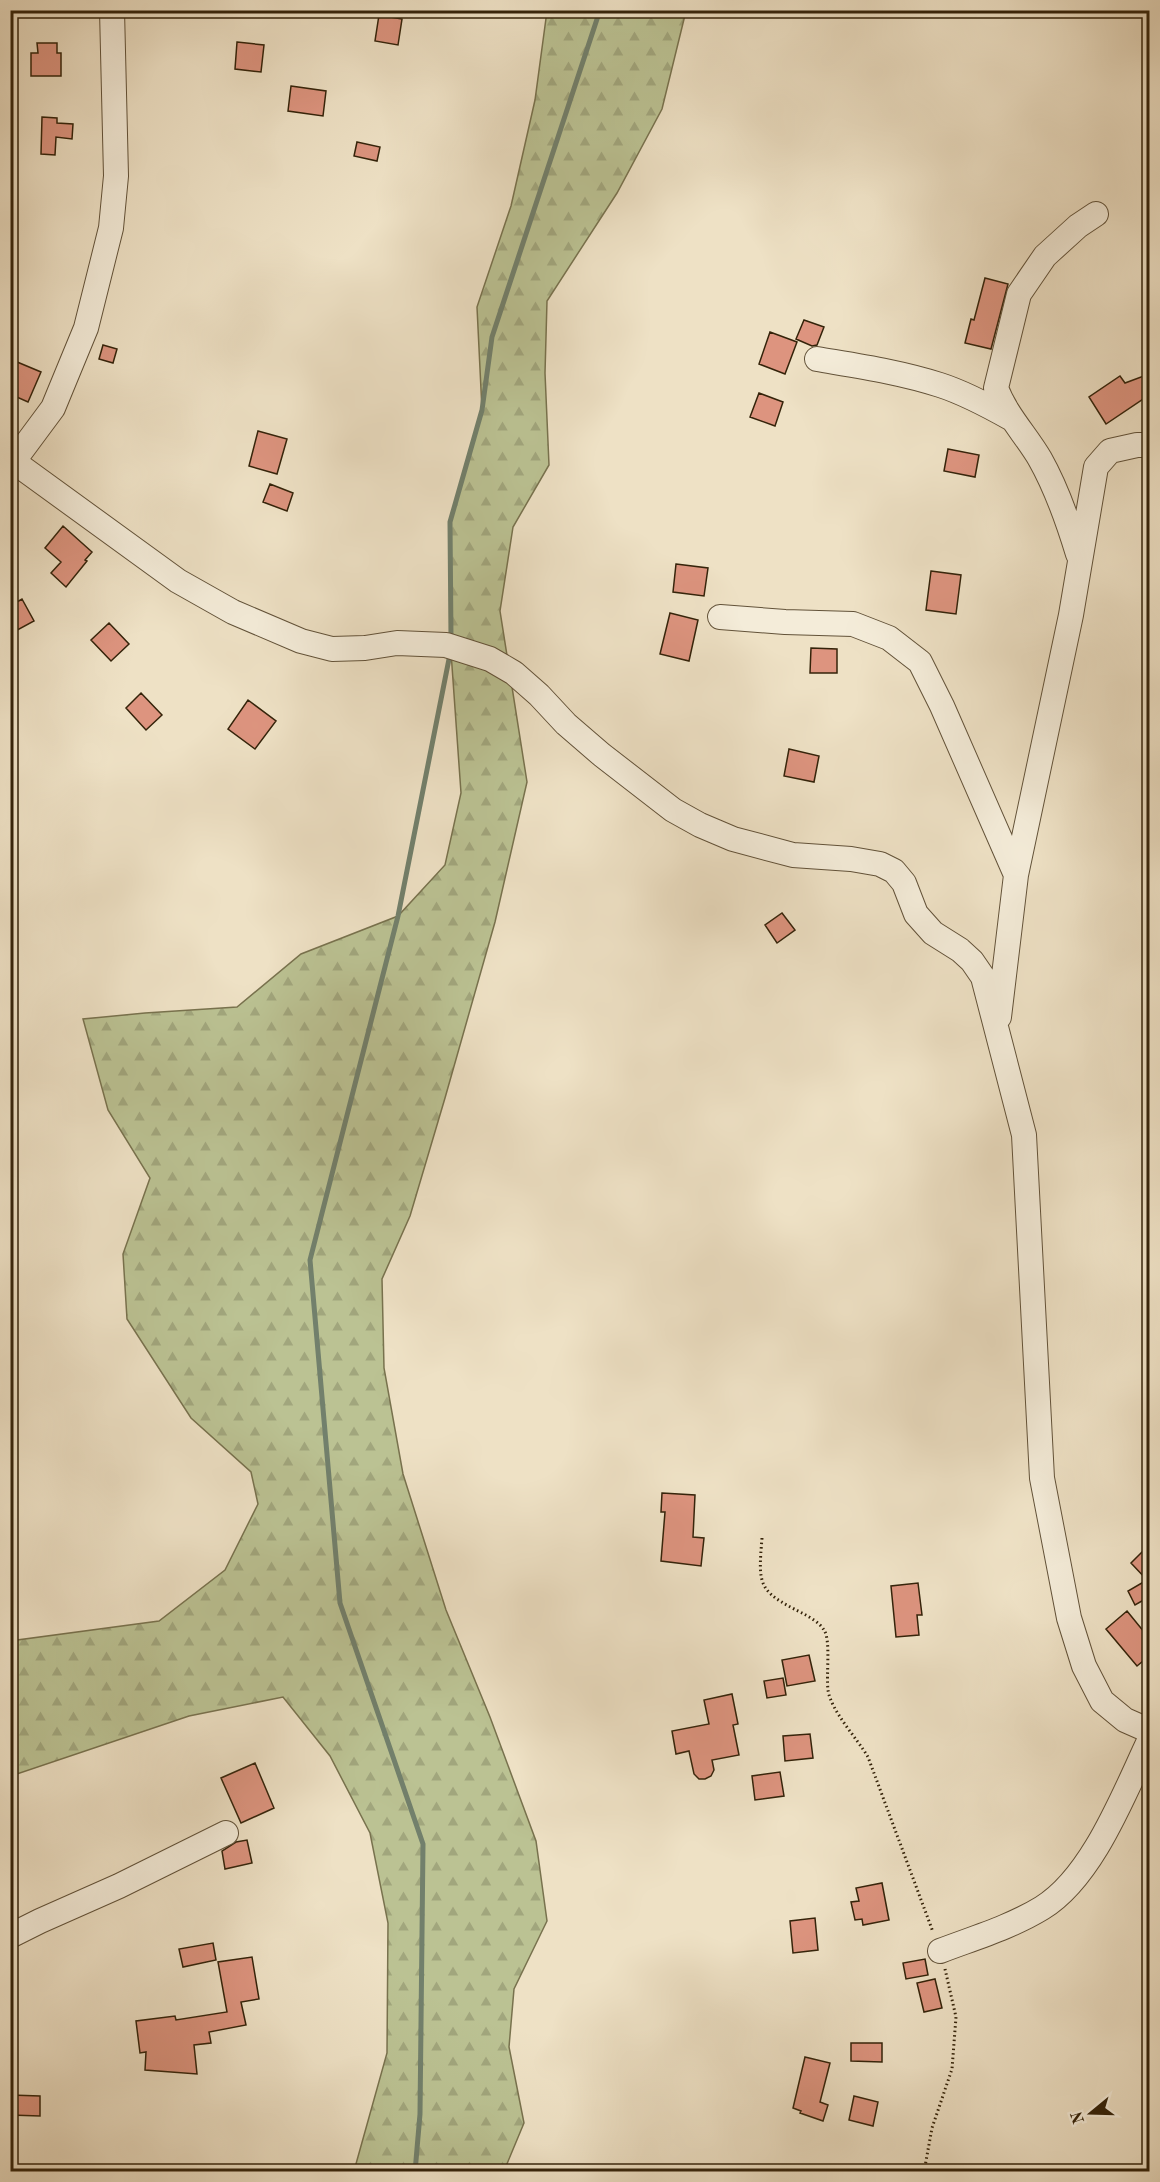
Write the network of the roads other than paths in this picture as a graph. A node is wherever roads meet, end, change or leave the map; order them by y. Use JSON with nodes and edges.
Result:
{"nodes":[{"id":1,"x":112,"y":12,"type":"edge"},
{"id":2,"x":1096,"y":214,"type":"dead end"},
{"id":3,"x":817,"y":358,"type":"dead end"},
{"id":4,"x":1012,"y":419,"type":"junction"},
{"id":5,"x":1149,"y":445,"type":"edge"},
{"id":6,"x":12,"y":462,"type":"edge"},
{"id":7,"x":1080,"y":562,"type":"junction"},
{"id":8,"x":720,"y":617,"type":"dead end"},
{"id":9,"x":1016,"y":875,"type":"junction"},
{"id":10,"x":997,"y":1028,"type":"junction"},
{"id":11,"x":1149,"y":1731,"type":"edge"},
{"id":12,"x":1149,"y":1739,"type":"edge"},
{"id":13,"x":226,"y":1833,"type":"dead end"},
{"id":14,"x":10,"y":1936,"type":"edge"},
{"id":15,"x":940,"y":1951,"type":"road end"}],
"edges":[{"from":1,"to":6,"type":"street"},
{"from":2,"to":4,"type":"street"},
{"from":3,"to":4,"type":"street"},
{"from":4,"to":7,"type":"street"},
{"from":5,"to":7,"type":"street"},
{"from":6,"to":10,"type":"street"},
{"from":7,"to":9,"type":"street"},
{"from":8,"to":9,"type":"street"},
{"from":9,"to":10,"type":"street"},
{"from":10,"to":11,"type":"street"},
{"from":12,"to":15,"type":"street"},
{"from":13,"to":14,"type":"street"}]}
